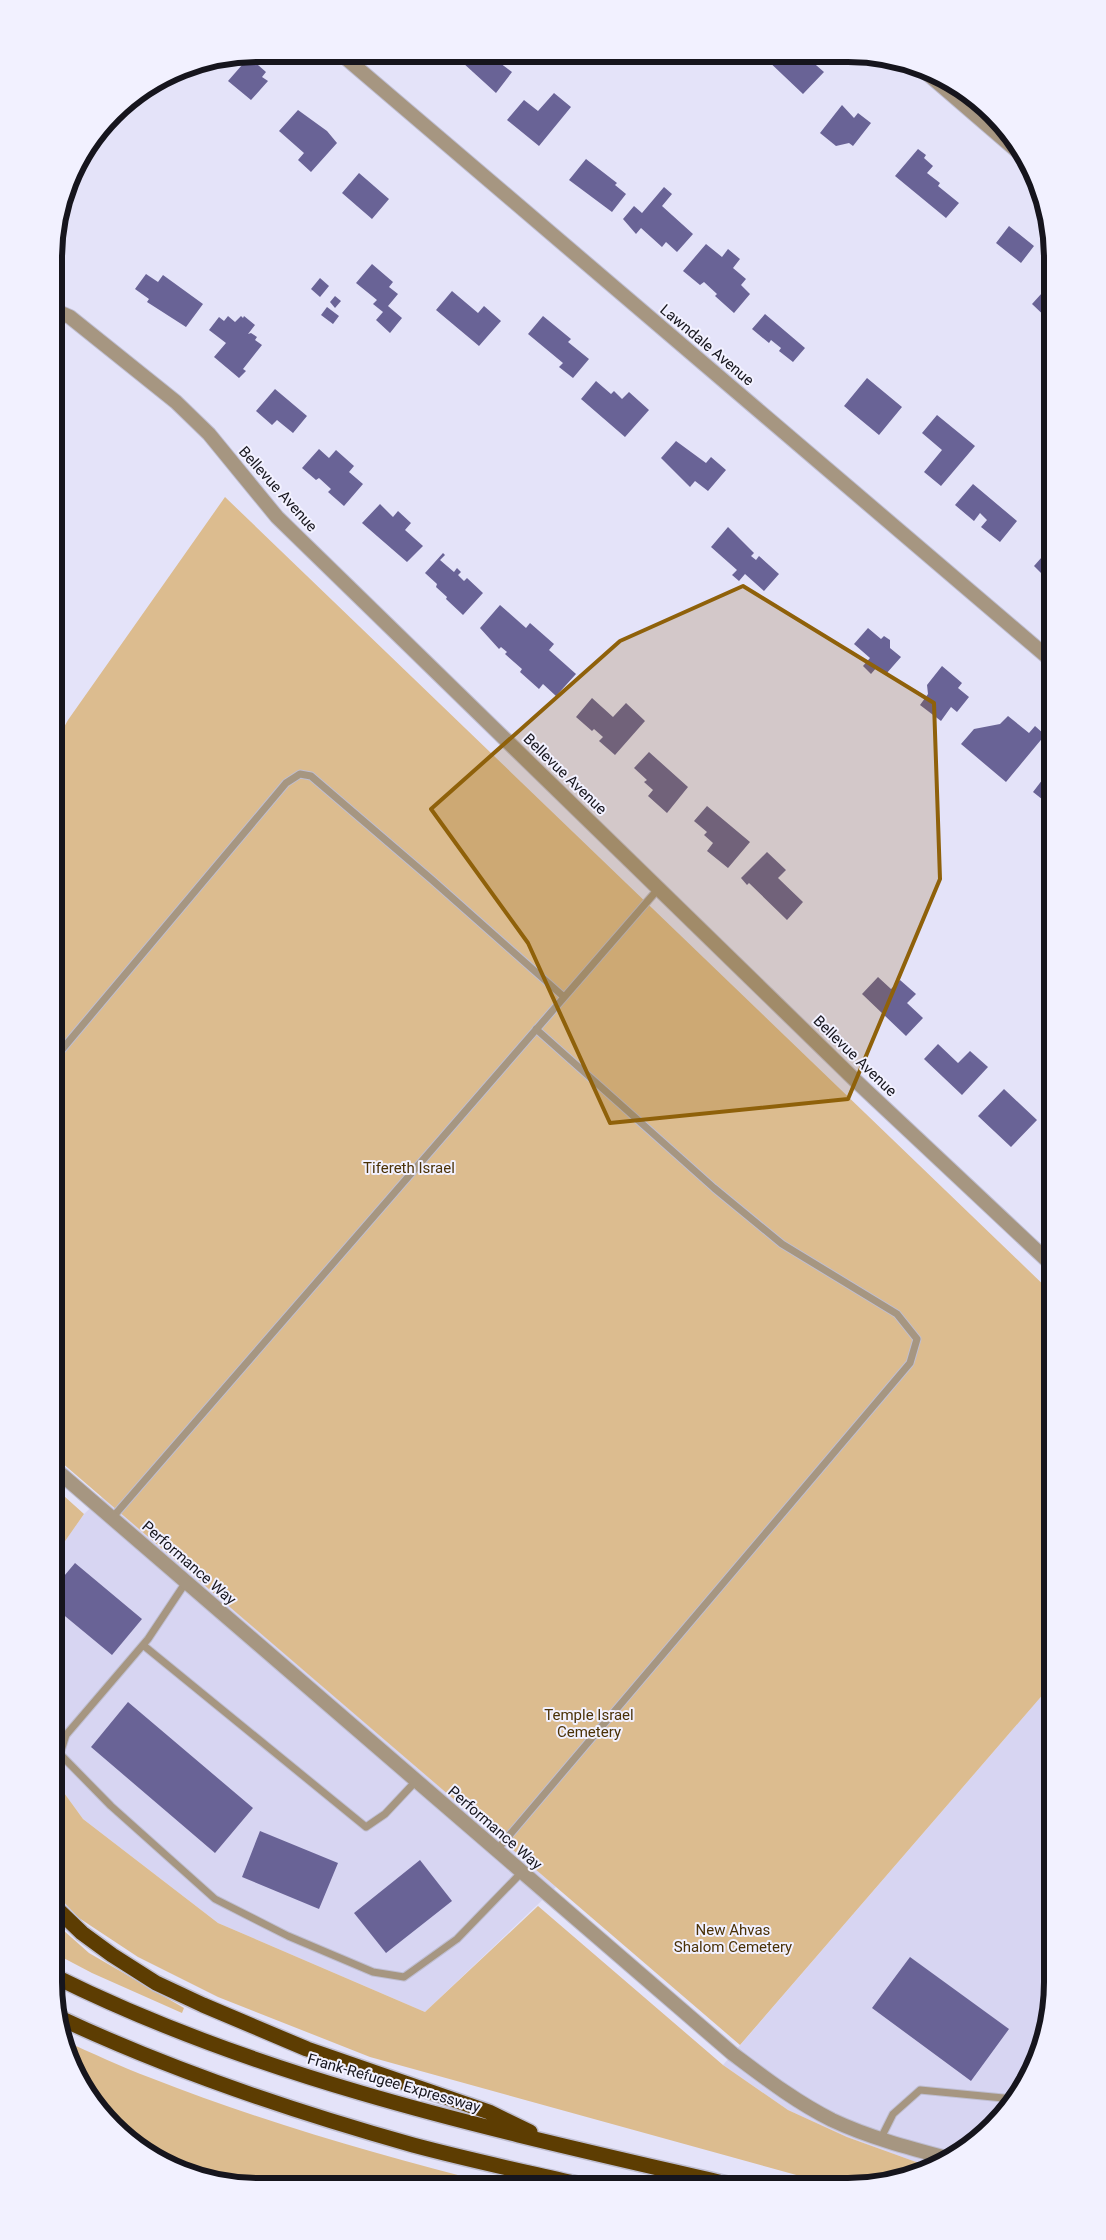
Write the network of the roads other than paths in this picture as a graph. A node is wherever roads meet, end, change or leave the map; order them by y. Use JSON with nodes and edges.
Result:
{"nodes":[{"id":1,"x":350,"y":62,"type":"edge"},
{"id":2,"x":946,"y":90,"type":"edge"},
{"id":3,"x":1002,"y":138,"type":"edge"},
{"id":4,"x":62,"y":314,"type":"edge"},
{"id":5,"x":1044,"y":654,"type":"edge"},
{"id":6,"x":658,"y":888,"type":"junction"},
{"id":7,"x":564,"y":997,"type":"junction"},
{"id":8,"x":536,"y":1029,"type":"junction"},
{"id":9,"x":62,"y":1049,"type":"edge"},
{"id":10,"x":1044,"y":1257,"type":"edge"},
{"id":11,"x":62,"y":1475,"type":"edge"},
{"id":12,"x":112,"y":1518,"type":"junction"},
{"id":13,"x":186,"y":1582,"type":"junction"},
{"id":14,"x":143,"y":1645,"type":"junction"},
{"id":15,"x":62,"y":1748,"type":"edge"},
{"id":16,"x":62,"y":1756,"type":"edge"},
{"id":17,"x":416,"y":1781,"type":"junction"},
{"id":18,"x":496,"y":1851,"type":"junction"},
{"id":19,"x":521,"y":1873,"type":"junction"},
{"id":20,"x":62,"y":1914,"type":"edge"},
{"id":21,"x":62,"y":1980,"type":"edge"},
{"id":22,"x":66,"y":2021,"type":"edge"},
{"id":23,"x":1005,"y":2098,"type":"edge"},
{"id":24,"x":881,"y":2138,"type":"junction"},
{"id":25,"x":554,"y":2143,"type":"junction"},
{"id":26,"x":938,"y":2155,"type":"edge"},
{"id":27,"x":549,"y":2178,"type":"edge"},
{"id":28,"x":702,"y":2178,"type":"edge"}],
"edges":[{"from":1,"to":5,"type":"street","name":"Lawndale Avenue"},
{"from":2,"to":3,"type":"street"},
{"from":4,"to":6,"type":"street","name":"Bellevue Avenue"},
{"from":6,"to":7,"type":"lane"},
{"from":6,"to":10,"type":"street","name":"Bellevue Avenue"},
{"from":7,"to":8,"type":"lane"},
{"from":7,"to":9,"type":"lane"},
{"from":8,"to":12,"type":"lane"},
{"from":8,"to":18,"type":"lane"},
{"from":11,"to":12,"type":"street","name":"Performance Way"},
{"from":12,"to":13,"type":"street","name":"Performance Way"},
{"from":13,"to":14,"type":"lane"},
{"from":13,"to":17,"type":"street","name":"Performance Way"},
{"from":14,"to":15,"type":"lane"},
{"from":14,"to":17,"type":"lane"},
{"from":16,"to":19,"type":"lane"},
{"from":17,"to":18,"type":"street","name":"Performance Way"},
{"from":18,"to":19,"type":"street","name":"Performance Way"},
{"from":19,"to":24,"type":"street","name":"Performance Way"},
{"from":20,"to":25,"type":"highway"},
{"from":21,"to":25,"type":"highway","name":"Frank-Refugee Expressway"},
{"from":22,"to":27,"type":"highway"},
{"from":23,"to":24,"type":"lane"},
{"from":24,"to":26,"type":"street","name":"Performance Way"},
{"from":25,"to":28,"type":"highway","name":"Frank-Refugee Expressway"}]}
